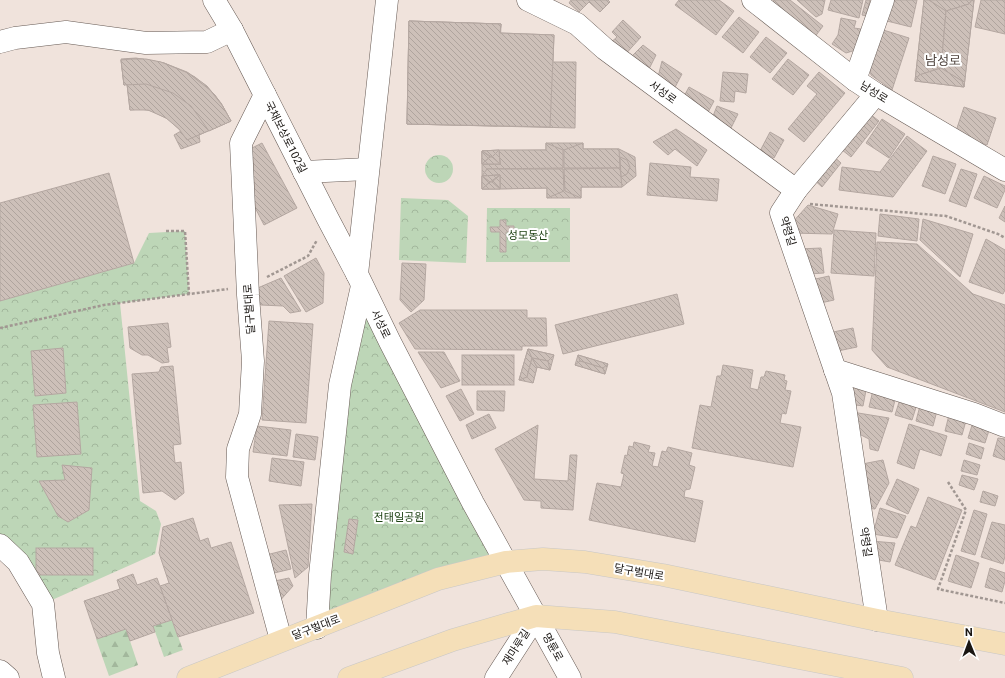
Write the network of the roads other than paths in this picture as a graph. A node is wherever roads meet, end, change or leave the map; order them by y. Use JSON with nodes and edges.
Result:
{"nodes":[{"id":1,"x":214,"y":0,"type":"edge"},
{"id":2,"x":387,"y":0,"type":"edge"},
{"id":3,"x":528,"y":0,"type":"edge"},
{"id":4,"x":753,"y":0,"type":"edge"},
{"id":5,"x":883,"y":0,"type":"edge"},
{"id":6,"x":232,"y":30,"type":"junction"},
{"id":7,"x":0,"y":42,"type":"edge"},
{"id":8,"x":855,"y":80,"type":"junction"},
{"id":9,"x":876,"y":94,"type":"junction"},
{"id":10,"x":265,"y":95,"type":"junction"},
{"id":11,"x":368,"y":169,"type":"junction"},
{"id":12,"x":1005,"y":170,"type":"edge"},
{"id":13,"x":304,"y":172,"type":"junction"},
{"id":14,"x":792,"y":196,"type":"junction"},
{"id":15,"x":360,"y":280,"type":"junction"},
{"id":16,"x":835,"y":370,"type":"junction"},
{"id":17,"x":1005,"y":426,"type":"edge"},
{"id":18,"x":0,"y":545,"type":"edge"},
{"id":19,"x":506,"y":562,"type":"junction"},
{"id":20,"x":536,"y":616,"type":"junction"},
{"id":21,"x":877,"y":620,"type":"junction"},
{"id":22,"x":317,"y":628,"type":"junction"},
{"id":23,"x":281,"y":640,"type":"junction"},
{"id":24,"x":1005,"y":644,"type":"edge"},
{"id":25,"x":0,"y":671,"type":"edge"},
{"id":26,"x":8,"y":678,"type":"edge"},
{"id":27,"x":54,"y":678,"type":"edge"},
{"id":28,"x":188,"y":678,"type":"edge"},
{"id":29,"x":349,"y":678,"type":"edge"},
{"id":30,"x":496,"y":678,"type":"edge"},
{"id":31,"x":570,"y":678,"type":"edge"},
{"id":32,"x":902,"y":678,"type":"edge"}],
"edges":[{"from":1,"to":6,"type":"street","name":"국채보상로102길"},
{"from":2,"to":11,"type":"street"},
{"from":3,"to":14,"type":"street","name":"서성로"},
{"from":4,"to":8,"type":"street","name":"남성로"},
{"from":5,"to":8,"type":"street"},
{"from":6,"to":7,"type":"street"},
{"from":6,"to":10,"type":"street","name":"국채보상로102길"},
{"from":8,"to":9,"type":"street","name":"남성로"},
{"from":9,"to":12,"type":"street","name":"남성로"},
{"from":9,"to":14,"type":"street","name":"약령길"},
{"from":10,"to":13,"type":"street","name":"국채보상로102길"},
{"from":10,"to":23,"type":"street","name":"달구벌대로"},
{"from":11,"to":13,"type":"street"},
{"from":11,"to":15,"type":"street"},
{"from":13,"to":15,"type":"street","name":"국채보상로102길"},
{"from":14,"to":16,"type":"street","name":"약령길"},
{"from":15,"to":19,"type":"street","name":"서성로"},
{"from":15,"to":22,"type":"street"},
{"from":16,"to":17,"type":"street"},
{"from":16,"to":21,"type":"street","name":"약령길"},
{"from":18,"to":27,"type":"street"},
{"from":19,"to":20,"type":"street","name":"서성로"},
{"from":19,"to":21,"type":"main road","name":"달구벌대로"},
{"from":19,"to":22,"type":"main road","name":"달구벌대로"},
{"from":20,"to":29,"type":"main road"},
{"from":20,"to":30,"type":"street","name":"재마루길"},
{"from":20,"to":31,"type":"street","name":"명륜로"},
{"from":20,"to":32,"type":"main road"},
{"from":21,"to":24,"type":"main road","name":"달구벌대로"},
{"from":22,"to":23,"type":"main road","name":"달구벌대로"},
{"from":23,"to":28,"type":"main road","name":"달구벌대로"},
{"from":25,"to":26,"type":"street"}]}
